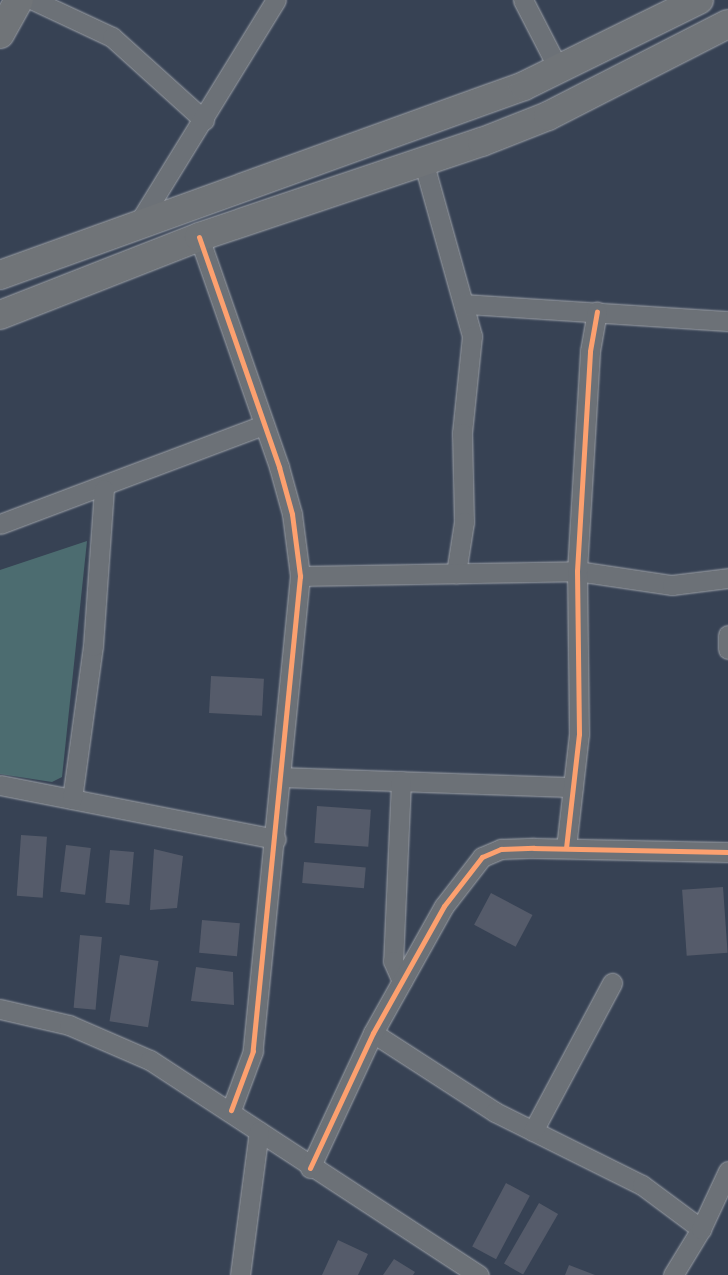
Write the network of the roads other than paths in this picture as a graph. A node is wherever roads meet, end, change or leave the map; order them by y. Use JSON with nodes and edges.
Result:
{"nodes":[{"id":1,"x":19,"y":0,"type":"edge"},
{"id":2,"x":33,"y":0,"type":"edge"},
{"id":3,"x":276,"y":0,"type":"edge"},
{"id":4,"x":523,"y":0,"type":"edge"},
{"id":5,"x":699,"y":0,"type":"edge"},
{"id":6,"x":728,"y":24,"type":"edge"},
{"id":7,"x":0,"y":34,"type":"edge"},
{"id":8,"x":559,"y":70,"type":"junction"},
{"id":9,"x":204,"y":120,"type":"junction"},
{"id":10,"x":424,"y":164,"type":"junction"},
{"id":11,"x":138,"y":224,"type":"junction"},
{"id":12,"x":199,"y":237,"type":"junction"},
{"id":13,"x":0,"y":275,"type":"edge"},
{"id":14,"x":465,"y":304,"type":"junction"},
{"id":15,"x":598,"y":312,"type":"junction"},
{"id":16,"x":0,"y":315,"type":"edge"},
{"id":17,"x":728,"y":321,"type":"edge"},
{"id":18,"x":264,"y":425,"type":"junction"},
{"id":19,"x":104,"y":489,"type":"junction"},
{"id":20,"x":0,"y":524,"type":"edge"},
{"id":21,"x":577,"y":571,"type":"junction"},
{"id":22,"x":456,"y":573,"type":"junction"},
{"id":23,"x":300,"y":576,"type":"junction"},
{"id":24,"x":728,"y":578,"type":"edge"},
{"id":25,"x":728,"y":634,"type":"edge"},
{"id":26,"x":728,"y":649,"type":"edge"},
{"id":27,"x":282,"y":777,"type":"junction"},
{"id":28,"x":401,"y":781,"type":"junction"},
{"id":29,"x":0,"y":786,"type":"edge"},
{"id":30,"x":573,"y":787,"type":"junction"},
{"id":31,"x":72,"y":800,"type":"junction"},
{"id":32,"x":276,"y":839,"type":"junction"},
{"id":33,"x":566,"y":848,"type":"junction"},
{"id":34,"x":728,"y":852,"type":"edge"},
{"id":35,"x":402,"y":981,"type":"junction"},
{"id":36,"x":612,"y":983,"type":"dead end"},
{"id":37,"x":0,"y":1009,"type":"edge"},
{"id":38,"x":373,"y":1032,"type":"junction"},
{"id":39,"x":231,"y":1110,"type":"junction"},
{"id":40,"x":259,"y":1131,"type":"junction"},
{"id":41,"x":533,"y":1131,"type":"junction"},
{"id":42,"x":310,"y":1168,"type":"junction"},
{"id":43,"x":728,"y":1171,"type":"edge"},
{"id":44,"x":724,"y":1191,"type":"edge"},
{"id":45,"x":701,"y":1229,"type":"junction"},
{"id":46,"x":240,"y":1275,"type":"edge"},
{"id":47,"x":479,"y":1275,"type":"edge"},
{"id":48,"x":673,"y":1275,"type":"edge"}],
"edges":[{"from":1,"to":7,"type":"main road"},
{"from":2,"to":9,"type":"street"},
{"from":3,"to":9,"type":"street"},
{"from":4,"to":8,"type":"street"},
{"from":5,"to":8,"type":"main road"},
{"from":6,"to":10,"type":"main road"},
{"from":8,"to":11,"type":"main road"},
{"from":9,"to":11,"type":"street"},
{"from":10,"to":12,"type":"main road"},
{"from":10,"to":14,"type":"street"},
{"from":11,"to":13,"type":"main road"},
{"from":12,"to":16,"type":"main road"},
{"from":12,"to":18,"type":"street"},
{"from":14,"to":15,"type":"street"},
{"from":14,"to":22,"type":"street"},
{"from":15,"to":17,"type":"street"},
{"from":15,"to":21,"type":"street"},
{"from":18,"to":19,"type":"street"},
{"from":18,"to":23,"type":"street"},
{"from":19,"to":20,"type":"street"},
{"from":19,"to":31,"type":"street"},
{"from":21,"to":22,"type":"street"},
{"from":21,"to":24,"type":"street"},
{"from":21,"to":30,"type":"street"},
{"from":22,"to":23,"type":"street"},
{"from":23,"to":27,"type":"street"},
{"from":25,"to":26,"type":"street"},
{"from":27,"to":28,"type":"street"},
{"from":27,"to":32,"type":"street"},
{"from":28,"to":30,"type":"street"},
{"from":28,"to":35,"type":"street"},
{"from":29,"to":31,"type":"street"},
{"from":30,"to":33,"type":"street"},
{"from":31,"to":32,"type":"street"},
{"from":32,"to":39,"type":"street"},
{"from":33,"to":34,"type":"street"},
{"from":33,"to":35,"type":"street"},
{"from":35,"to":38,"type":"street"},
{"from":36,"to":41,"type":"street"},
{"from":37,"to":39,"type":"street"},
{"from":38,"to":41,"type":"street"},
{"from":38,"to":42,"type":"street"},
{"from":39,"to":40,"type":"street"},
{"from":40,"to":42,"type":"street"},
{"from":40,"to":46,"type":"street"},
{"from":41,"to":45,"type":"street"},
{"from":42,"to":47,"type":"street"},
{"from":43,"to":44,"type":"street"},
{"from":44,"to":45,"type":"street"},
{"from":45,"to":48,"type":"street"}]}
